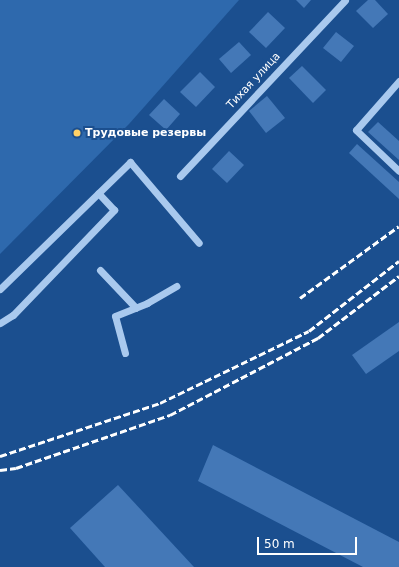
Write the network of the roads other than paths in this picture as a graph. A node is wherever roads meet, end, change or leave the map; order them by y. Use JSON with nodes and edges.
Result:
{"nodes":[{"id":1,"x":345,"y":0,"type":"edge"},
{"id":2,"x":399,"y":81,"type":"edge"},
{"id":3,"x":399,"y":171,"type":"edge"},
{"id":4,"x":180,"y":176,"type":"dead end"},
{"id":5,"x":98,"y":193,"type":"junction"},
{"id":6,"x":199,"y":243,"type":"dead end"},
{"id":7,"x":100,"y":270,"type":"dead end"},
{"id":8,"x":177,"y":286,"type":"dead end"},
{"id":9,"x":0,"y":289,"type":"edge"},
{"id":10,"x":136,"y":308,"type":"junction"},
{"id":11,"x":0,"y":323,"type":"edge"},
{"id":12,"x":125,"y":353,"type":"dead end"}],
"edges":[{"from":1,"to":4,"type":"street","name":"Тихая улица"},
{"from":2,"to":3,"type":"street"},
{"from":5,"to":6,"type":"street"},
{"from":5,"to":9,"type":"street"},
{"from":5,"to":11,"type":"street"},
{"from":7,"to":10,"type":"street"},
{"from":8,"to":10,"type":"street"},
{"from":10,"to":12,"type":"street"}]}
